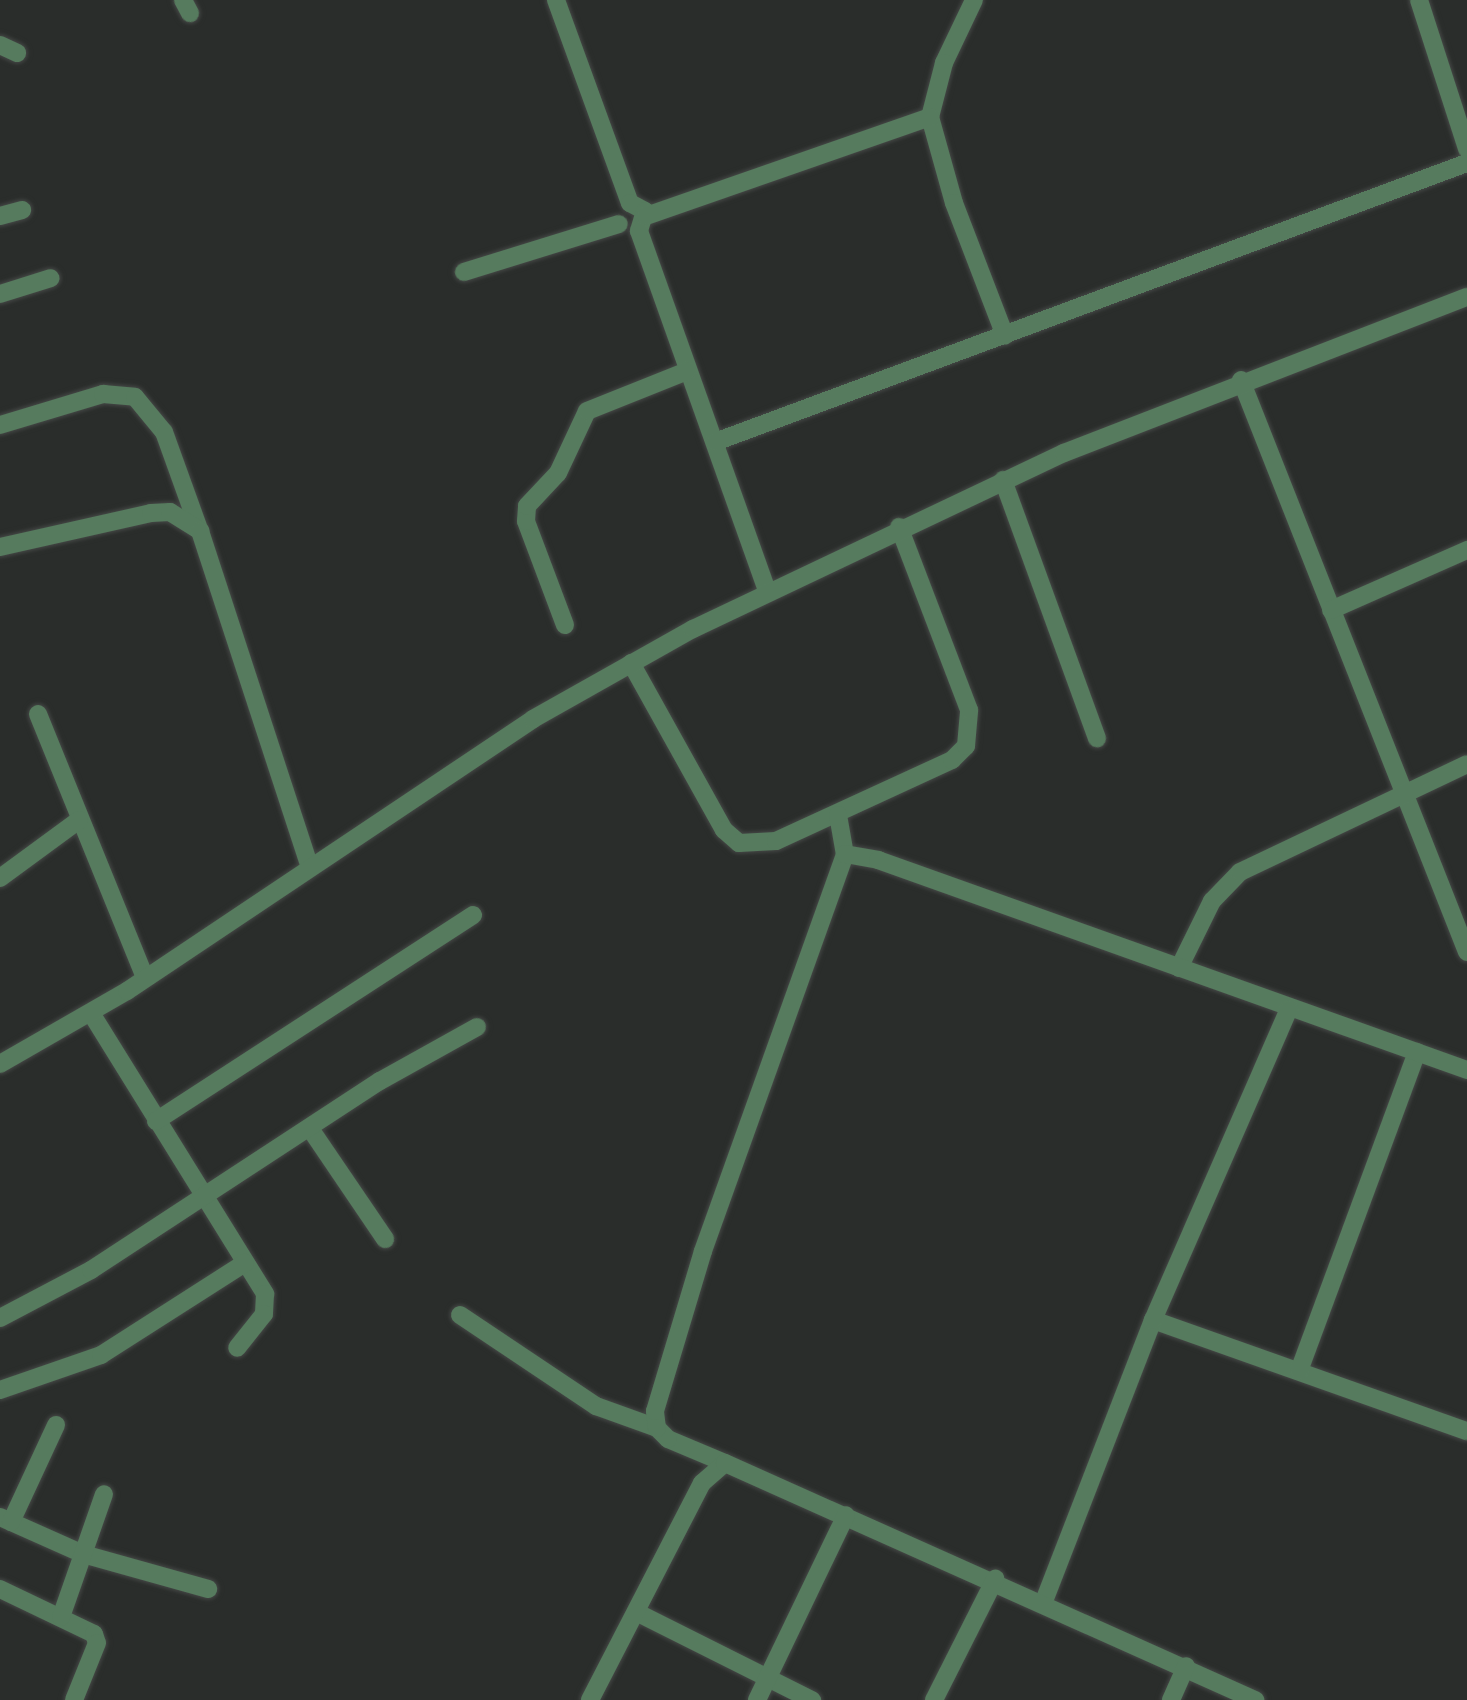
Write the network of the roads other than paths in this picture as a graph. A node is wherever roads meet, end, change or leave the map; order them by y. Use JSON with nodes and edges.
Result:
{"nodes":[{"id":1,"x":556,"y":0,"type":"edge"},
{"id":2,"x":974,"y":0,"type":"edge"},
{"id":3,"x":1419,"y":0,"type":"edge"},
{"id":4,"x":930,"y":117,"type":"junction"},
{"id":5,"x":1467,"y":149,"type":"edge"},
{"id":6,"x":1467,"y":163,"type":"edge"},
{"id":7,"x":630,"y":203,"type":"junction"},
{"id":8,"x":22,"y":210,"type":"dead end"},
{"id":9,"x":0,"y":216,"type":"edge"},
{"id":10,"x":643,"y":223,"type":"junction"},
{"id":11,"x":619,"y":224,"type":"junction"},
{"id":12,"x":464,"y":272,"type":"dead end"},
{"id":13,"x":51,"y":278,"type":"dead end"},
{"id":14,"x":0,"y":294,"type":"edge"},
{"id":15,"x":1467,"y":297,"type":"edge"},
{"id":16,"x":1005,"y":336,"type":"junction"},
{"id":17,"x":687,"y":371,"type":"junction"},
{"id":18,"x":1241,"y":380,"type":"junction"},
{"id":19,"x":0,"y":425,"type":"edge"},
{"id":20,"x":715,"y":442,"type":"junction"},
{"id":21,"x":1003,"y":480,"type":"junction"},
{"id":22,"x":899,"y":527,"type":"junction"},
{"id":23,"x":200,"y":531,"type":"junction"},
{"id":24,"x":0,"y":547,"type":"edge"},
{"id":25,"x":1467,"y":550,"type":"edge"},
{"id":26,"x":767,"y":590,"type":"junction"},
{"id":27,"x":1331,"y":610,"type":"junction"},
{"id":28,"x":564,"y":625,"type":"dead end"},
{"id":29,"x":631,"y":663,"type":"junction"},
{"id":30,"x":38,"y":714,"type":"dead end"},
{"id":31,"x":1097,"y":738,"type":"dead end"},
{"id":32,"x":1467,"y":764,"type":"edge"},
{"id":33,"x":1403,"y":792,"type":"junction"},
{"id":34,"x":838,"y":815,"type":"junction"},
{"id":35,"x":79,"y":820,"type":"junction"},
{"id":36,"x":846,"y":854,"type":"junction"},
{"id":37,"x":310,"y":866,"type":"junction"},
{"id":38,"x":0,"y":878,"type":"edge"},
{"id":39,"x":473,"y":915,"type":"dead end"},
{"id":40,"x":1467,"y":952,"type":"edge"},
{"id":41,"x":1179,"y":968,"type":"junction"},
{"id":42,"x":145,"y":978,"type":"junction"},
{"id":43,"x":1289,"y":1009,"type":"junction"},
{"id":44,"x":92,"y":1013,"type":"junction"},
{"id":45,"x":477,"y":1028,"type":"dead end"},
{"id":46,"x":1416,"y":1052,"type":"junction"},
{"id":47,"x":0,"y":1064,"type":"edge"},
{"id":48,"x":1467,"y":1070,"type":"edge"},
{"id":49,"x":156,"y":1122,"type":"junction"},
{"id":50,"x":311,"y":1130,"type":"junction"},
{"id":51,"x":202,"y":1198,"type":"junction"},
{"id":52,"x":386,"y":1240,"type":"dead end"},
{"id":53,"x":245,"y":1263,"type":"junction"},
{"id":54,"x":460,"y":1315,"type":"dead end"},
{"id":55,"x":0,"y":1318,"type":"edge"},
{"id":56,"x":1153,"y":1320,"type":"junction"},
{"id":57,"x":237,"y":1348,"type":"dead end"},
{"id":58,"x":1299,"y":1372,"type":"junction"},
{"id":59,"x":0,"y":1390,"type":"edge"},
{"id":60,"x":56,"y":1425,"type":"dead end"},
{"id":61,"x":657,"y":1428,"type":"junction"},
{"id":62,"x":1467,"y":1430,"type":"edge"},
{"id":63,"x":725,"y":1463,"type":"junction"},
{"id":64,"x":104,"y":1494,"type":"dead end"},
{"id":65,"x":846,"y":1515,"type":"junction"},
{"id":66,"x":6,"y":1520,"type":"edge"},
{"id":67,"x":84,"y":1554,"type":"junction"},
{"id":68,"x":996,"y":1579,"type":"junction"},
{"id":69,"x":208,"y":1589,"type":"dead end"},
{"id":70,"x":0,"y":1590,"type":"edge"},
{"id":71,"x":1044,"y":1601,"type":"junction"},
{"id":72,"x":636,"y":1612,"type":"junction"},
{"id":73,"x":62,"y":1617,"type":"junction"},
{"id":74,"x":1186,"y":1666,"type":"junction"},
{"id":75,"x":767,"y":1679,"type":"junction"},
{"id":76,"x":74,"y":1700,"type":"edge"},
{"id":77,"x":590,"y":1700,"type":"edge"},
{"id":78,"x":757,"y":1700,"type":"edge"},
{"id":79,"x":812,"y":1700,"type":"edge"},
{"id":80,"x":934,"y":1700,"type":"edge"},
{"id":81,"x":1171,"y":1700,"type":"edge"},
{"id":82,"x":1255,"y":1700,"type":"edge"}],
"edges":[{"from":1,"to":7,"type":"street"},
{"from":2,"to":4,"type":"street"},
{"from":3,"to":5,"type":"street"},
{"from":4,"to":10,"type":"street"},
{"from":4,"to":16,"type":"street"},
{"from":6,"to":16,"type":"street"},
{"from":7,"to":10,"type":"street"},
{"from":7,"to":11,"type":"street"},
{"from":8,"to":9,"type":"street"},
{"from":10,"to":11,"type":"street"},
{"from":10,"to":17,"type":"street"},
{"from":11,"to":12,"type":"street"},
{"from":13,"to":14,"type":"street"},
{"from":15,"to":18,"type":"street"},
{"from":16,"to":20,"type":"street"},
{"from":17,"to":20,"type":"street"},
{"from":17,"to":28,"type":"street"},
{"from":18,"to":21,"type":"street"},
{"from":18,"to":27,"type":"street"},
{"from":19,"to":23,"type":"street"},
{"from":20,"to":26,"type":"street"},
{"from":21,"to":22,"type":"street"},
{"from":21,"to":31,"type":"street"},
{"from":22,"to":26,"type":"street"},
{"from":22,"to":34,"type":"street"},
{"from":23,"to":24,"type":"street"},
{"from":23,"to":37,"type":"street"},
{"from":25,"to":27,"type":"street"},
{"from":26,"to":29,"type":"street"},
{"from":27,"to":33,"type":"street"},
{"from":29,"to":34,"type":"street"},
{"from":29,"to":37,"type":"street"},
{"from":30,"to":35,"type":"street"},
{"from":32,"to":33,"type":"street"},
{"from":33,"to":40,"type":"street"},
{"from":33,"to":41,"type":"street"},
{"from":34,"to":36,"type":"street"},
{"from":35,"to":38,"type":"street"},
{"from":35,"to":42,"type":"street"},
{"from":36,"to":41,"type":"street"},
{"from":36,"to":61,"type":"street"},
{"from":37,"to":42,"type":"street"},
{"from":39,"to":49,"type":"street"},
{"from":41,"to":43,"type":"street"},
{"from":42,"to":44,"type":"street"},
{"from":43,"to":46,"type":"street"},
{"from":43,"to":56,"type":"street"},
{"from":44,"to":47,"type":"street"},
{"from":44,"to":49,"type":"street"},
{"from":45,"to":50,"type":"street"},
{"from":46,"to":48,"type":"street"},
{"from":46,"to":58,"type":"street"},
{"from":49,"to":51,"type":"street"},
{"from":50,"to":51,"type":"street"},
{"from":50,"to":52,"type":"street"},
{"from":51,"to":53,"type":"street"},
{"from":51,"to":55,"type":"street"},
{"from":53,"to":57,"type":"street"},
{"from":53,"to":59,"type":"street"},
{"from":54,"to":61,"type":"street"},
{"from":56,"to":58,"type":"street"},
{"from":56,"to":71,"type":"street"},
{"from":58,"to":62,"type":"street"},
{"from":60,"to":66,"type":"street"},
{"from":61,"to":63,"type":"street"},
{"from":63,"to":65,"type":"street"},
{"from":63,"to":72,"type":"street"},
{"from":64,"to":67,"type":"street"},
{"from":65,"to":68,"type":"street"},
{"from":65,"to":75,"type":"street"},
{"from":66,"to":67,"type":"street"},
{"from":67,"to":69,"type":"street"},
{"from":67,"to":73,"type":"street"},
{"from":68,"to":71,"type":"street"},
{"from":68,"to":80,"type":"street"},
{"from":70,"to":73,"type":"street"},
{"from":71,"to":74,"type":"street"},
{"from":72,"to":75,"type":"street"},
{"from":72,"to":77,"type":"street"},
{"from":73,"to":76,"type":"street"},
{"from":74,"to":81,"type":"street"},
{"from":74,"to":82,"type":"street"},
{"from":75,"to":78,"type":"street"},
{"from":75,"to":79,"type":"street"}]}
